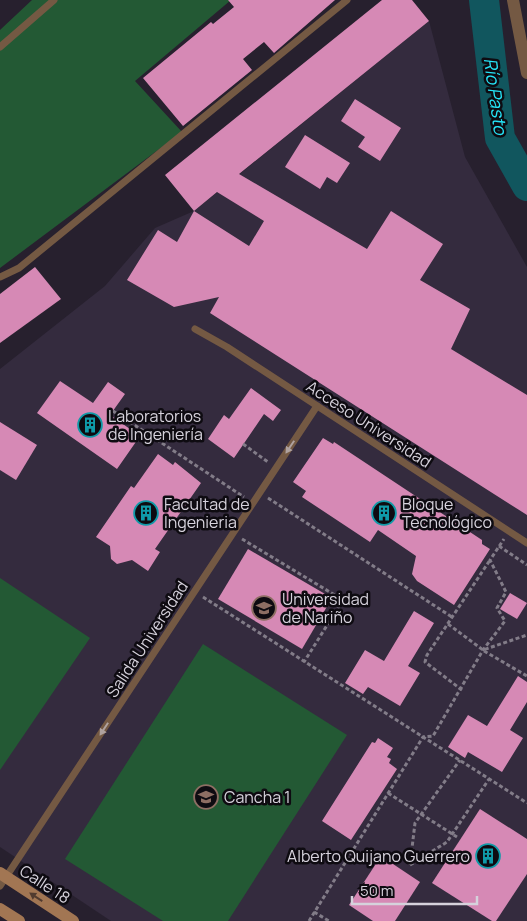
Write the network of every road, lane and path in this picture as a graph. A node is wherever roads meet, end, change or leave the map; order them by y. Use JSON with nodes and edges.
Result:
{"nodes":[{"id":1,"x":54,"y":0,"type":"edge"},
{"id":2,"x":347,"y":0,"type":"edge"},
{"id":3,"x":513,"y":0,"type":"edge"},
{"id":4,"x":0,"y":47,"type":"edge"},
{"id":5,"x":527,"y":73,"type":"edge"},
{"id":6,"x":0,"y":277,"type":"edge"},
{"id":7,"x":195,"y":329,"type":"dead end"},
{"id":8,"x":317,"y":406,"type":"junction"},
{"id":9,"x":113,"y":410,"type":"dead end"},
{"id":10,"x":243,"y":444,"type":"dead end"},
{"id":11,"x":276,"y":468,"type":"junction"},
{"id":12,"x":260,"y":493,"type":"junction"},
{"id":13,"x":253,"y":503,"type":"junction"},
{"id":14,"x":509,"y":531,"type":"junction"},
{"id":15,"x":233,"y":534,"type":"junction"},
{"id":16,"x":527,"y":543,"type":"edge"},
{"id":17,"x":499,"y":546,"type":"junction"},
{"id":18,"x":490,"y":560,"type":"junction"},
{"id":19,"x":527,"y":565,"type":"edge"},
{"id":20,"x":195,"y":592,"type":"junction"},
{"id":21,"x":452,"y":617,"type":"junction"},
{"id":22,"x":448,"y":624,"type":"junction"},
{"id":23,"x":527,"y":635,"type":"edge"},
{"id":24,"x":483,"y":650,"type":"junction"},
{"id":25,"x":304,"y":662,"type":"junction"},
{"id":26,"x":527,"y":676,"type":"edge"},
{"id":27,"x":462,"y":690,"type":"junction"},
{"id":28,"x":423,"y":737,"type":"junction"},
{"id":29,"x":460,"y":760,"type":"junction"},
{"id":30,"x":489,"y":779,"type":"junction"},
{"id":31,"x":388,"y":793,"type":"junction"},
{"id":32,"x":527,"y":803,"type":"edge"},
{"id":33,"x":422,"y":814,"type":"junction"},
{"id":34,"x":452,"y":834,"type":"junction"},
{"id":35,"x":457,"y":837,"type":"dead end"},
{"id":36,"x":2,"y":879,"type":"edge"},
{"id":37,"x":0,"y":908,"type":"edge"},
{"id":38,"x":314,"y":912,"type":"junction"},
{"id":39,"x":19,"y":921,"type":"edge"},
{"id":40,"x":73,"y":921,"type":"edge"},
{"id":41,"x":309,"y":921,"type":"edge"},
{"id":42,"x":329,"y":921,"type":"edge"}],
"edges":[{"from":1,"to":4,"type":"lane"},
{"from":2,"to":6,"type":"lane"},
{"from":3,"to":5,"type":"street"},
{"from":7,"to":8,"type":"lane","name":"Acceso Universidad"},
{"from":8,"to":11,"type":"lane","name":"Salida Universidad","one_way":true},
{"from":8,"to":14,"type":"lane","name":"Acceso Universidad"},
{"from":9,"to":13,"type":"path"},
{"from":10,"to":11,"type":"path"},
{"from":11,"to":12,"type":"lane","name":"Salida Universidad"},
{"from":12,"to":13,"type":"lane","name":"Salida Universidad"},
{"from":12,"to":21,"type":"path"},
{"from":13,"to":15,"type":"lane","name":"Salida Universidad"},
{"from":14,"to":16,"type":"lane","name":"Acceso Universidad"},
{"from":14,"to":17,"type":"path"},
{"from":15,"to":20,"type":"lane","name":"Salida Universidad"},
{"from":15,"to":25,"type":"path"},
{"from":17,"to":18,"type":"path"},
{"from":17,"to":19,"type":"path"},
{"from":18,"to":21,"type":"path"},
{"from":18,"to":24,"type":"path"},
{"from":20,"to":25,"type":"path"},
{"from":20,"to":36,"type":"lane","name":"Salida Universidad","one_way":true},
{"from":21,"to":22,"type":"path"},
{"from":22,"to":24,"type":"path"},
{"from":22,"to":27,"type":"path"},
{"from":23,"to":24,"type":"path"},
{"from":24,"to":26,"type":"path"},
{"from":24,"to":27,"type":"path"},
{"from":25,"to":28,"type":"path"},
{"from":27,"to":28,"type":"path"},
{"from":28,"to":29,"type":"path"},
{"from":28,"to":31,"type":"path"},
{"from":29,"to":30,"type":"path"},
{"from":29,"to":33,"type":"path"},
{"from":30,"to":32,"type":"path"},
{"from":30,"to":34,"type":"path"},
{"from":31,"to":33,"type":"path"},
{"from":31,"to":38,"type":"path"},
{"from":33,"to":34,"type":"path"},
{"from":33,"to":34,"type":"path"},
{"from":34,"to":35,"type":"path"},
{"from":40,"to":36,"type":"main road","name":"Calle 18","one_way":true},
{"from":37,"to":39,"type":"main road"},
{"from":38,"to":41,"type":"path"},
{"from":38,"to":42,"type":"path"}]}
